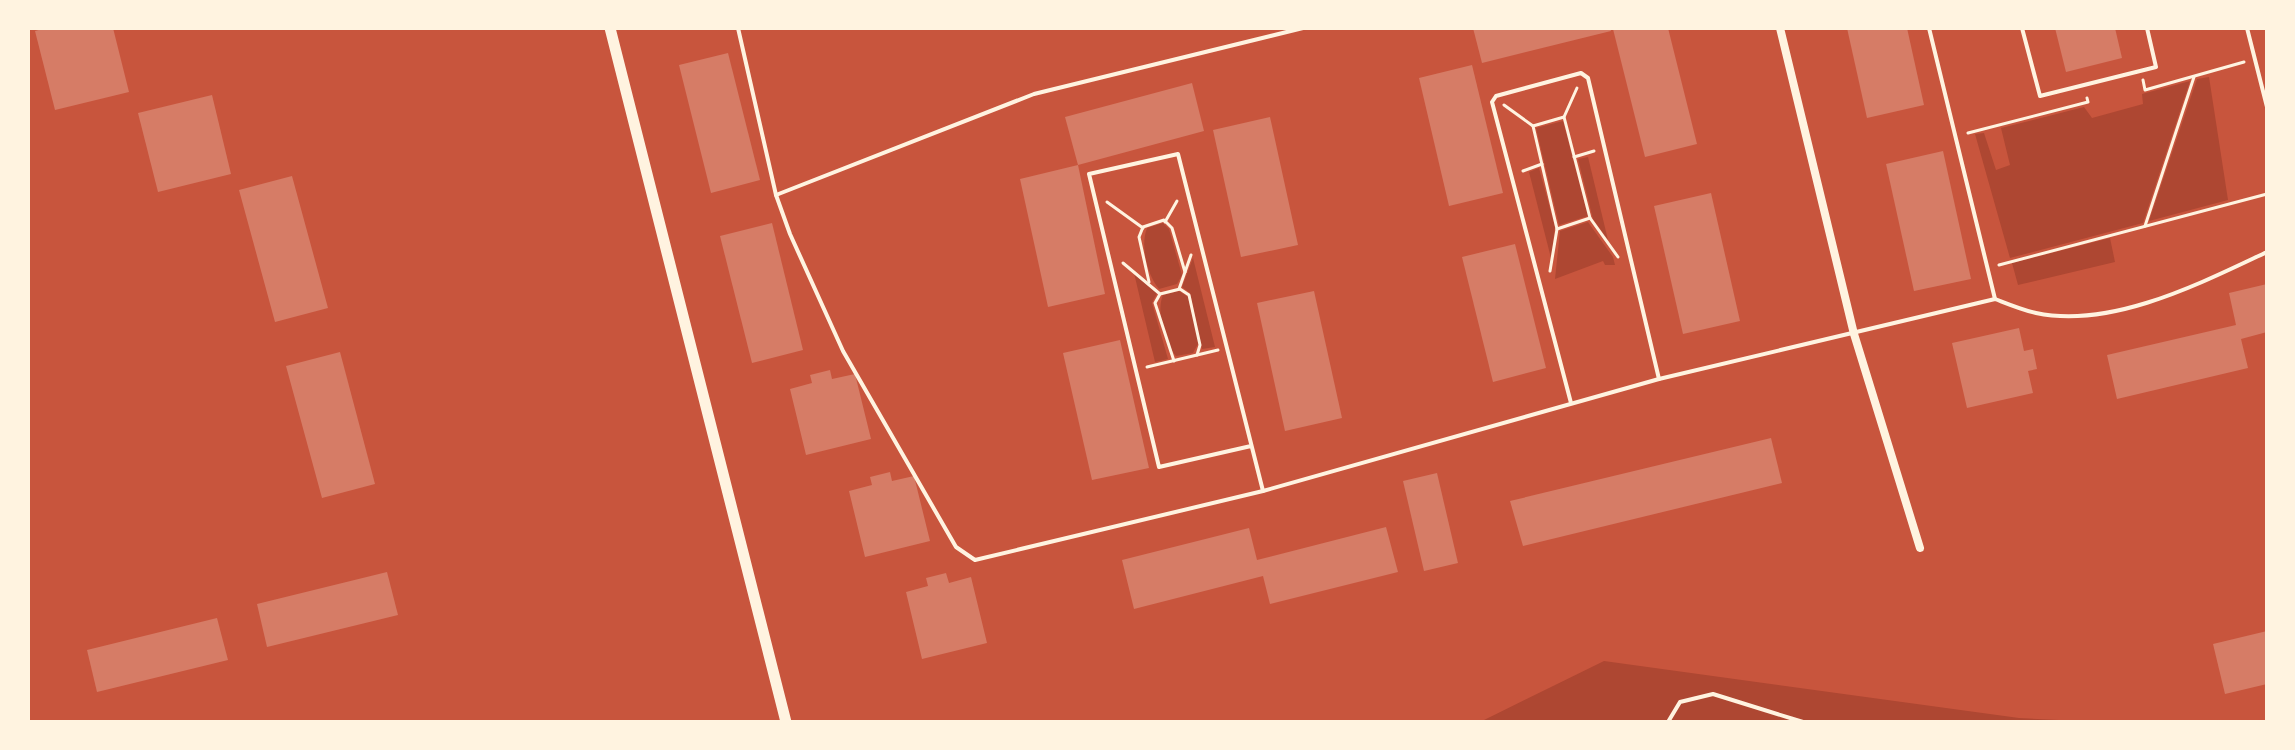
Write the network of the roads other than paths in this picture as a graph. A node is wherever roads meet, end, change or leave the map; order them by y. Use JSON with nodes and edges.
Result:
{"nodes":[{"id":1,"x":610,"y":28,"type":"edge"},
{"id":2,"x":738,"y":28,"type":"edge"},
{"id":3,"x":1303,"y":28,"type":"edge"},
{"id":4,"x":1780,"y":28,"type":"edge"},
{"id":5,"x":1929,"y":28,"type":"edge"},
{"id":6,"x":2022,"y":28,"type":"edge"},
{"id":7,"x":2147,"y":28,"type":"edge"},
{"id":8,"x":2247,"y":28,"type":"edge"},
{"id":9,"x":2267,"y":107,"type":"edge"},
{"id":10,"x":776,"y":195,"type":"junction"},
{"id":11,"x":2267,"y":252,"type":"edge"},
{"id":12,"x":1995,"y":299,"type":"junction"},
{"id":13,"x":1854,"y":334,"type":"junction"},
{"id":14,"x":1659,"y":379,"type":"junction"},
{"id":15,"x":1571,"y":403,"type":"junction"},
{"id":16,"x":1251,"y":446,"type":"junction"},
{"id":17,"x":1263,"y":491,"type":"junction"},
{"id":18,"x":1920,"y":548,"type":"dead end"},
{"id":19,"x":786,"y":722,"type":"edge"},
{"id":20,"x":1668,"y":722,"type":"edge"},
{"id":21,"x":1803,"y":722,"type":"edge"}],
"edges":[{"from":1,"to":19,"type":"street"},
{"from":2,"to":10,"type":"lane"},
{"from":3,"to":10,"type":"lane"},
{"from":4,"to":13,"type":"street"},
{"from":5,"to":12,"type":"lane"},
{"from":6,"to":7,"type":"lane"},
{"from":8,"to":9,"type":"lane"},
{"from":10,"to":17,"type":"lane"},
{"from":11,"to":12,"type":"lane"},
{"from":12,"to":13,"type":"lane"},
{"from":13,"to":14,"type":"lane"},
{"from":13,"to":18,"type":"street"},
{"from":14,"to":15,"type":"lane"},
{"from":14,"to":15,"type":"lane"},
{"from":15,"to":17,"type":"lane"},
{"from":16,"to":16,"type":"lane"},
{"from":16,"to":17,"type":"lane"},
{"from":20,"to":21,"type":"lane"}]}
